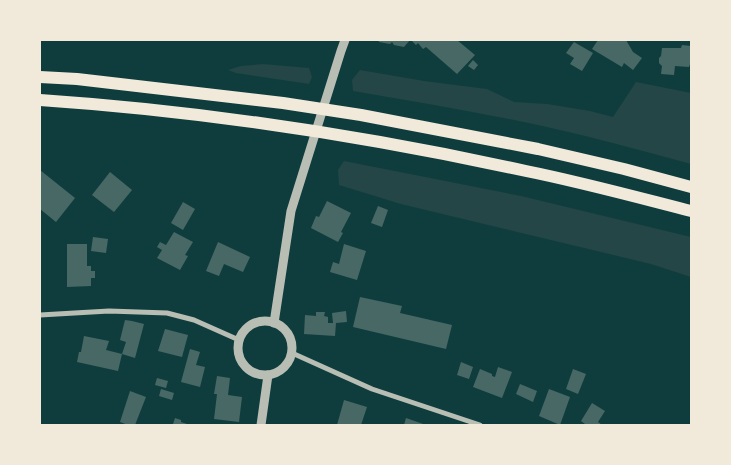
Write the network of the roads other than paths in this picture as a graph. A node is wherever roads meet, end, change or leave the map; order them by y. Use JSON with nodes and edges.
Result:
{"nodes":[{"id":1,"x":345,"y":40,"type":"edge"},
{"id":2,"x":40,"y":76,"type":"edge"},
{"id":3,"x":40,"y":100,"type":"edge"},
{"id":4,"x":691,"y":187,"type":"edge"},
{"id":5,"x":691,"y":211,"type":"edge"},
{"id":6,"x":40,"y":315,"type":"edge"},
{"id":7,"x":274,"y":323,"type":"junction"},
{"id":8,"x":239,"y":340,"type":"junction"},
{"id":9,"x":292,"y":353,"type":"junction"},
{"id":10,"x":268,"y":375,"type":"junction"},
{"id":11,"x":261,"y":425,"type":"edge"},
{"id":12,"x":480,"y":425,"type":"edge"}],
"edges":[{"from":1,"to":7,"type":"street"},
{"from":2,"to":4,"type":"highway"},
{"from":3,"to":5,"type":"highway"},
{"from":6,"to":8,"type":"street"},
{"from":7,"to":8,"type":"street"},
{"from":7,"to":9,"type":"street"},
{"from":8,"to":10,"type":"street"},
{"from":9,"to":10,"type":"street"},
{"from":9,"to":12,"type":"street"},
{"from":10,"to":11,"type":"street"}]}
